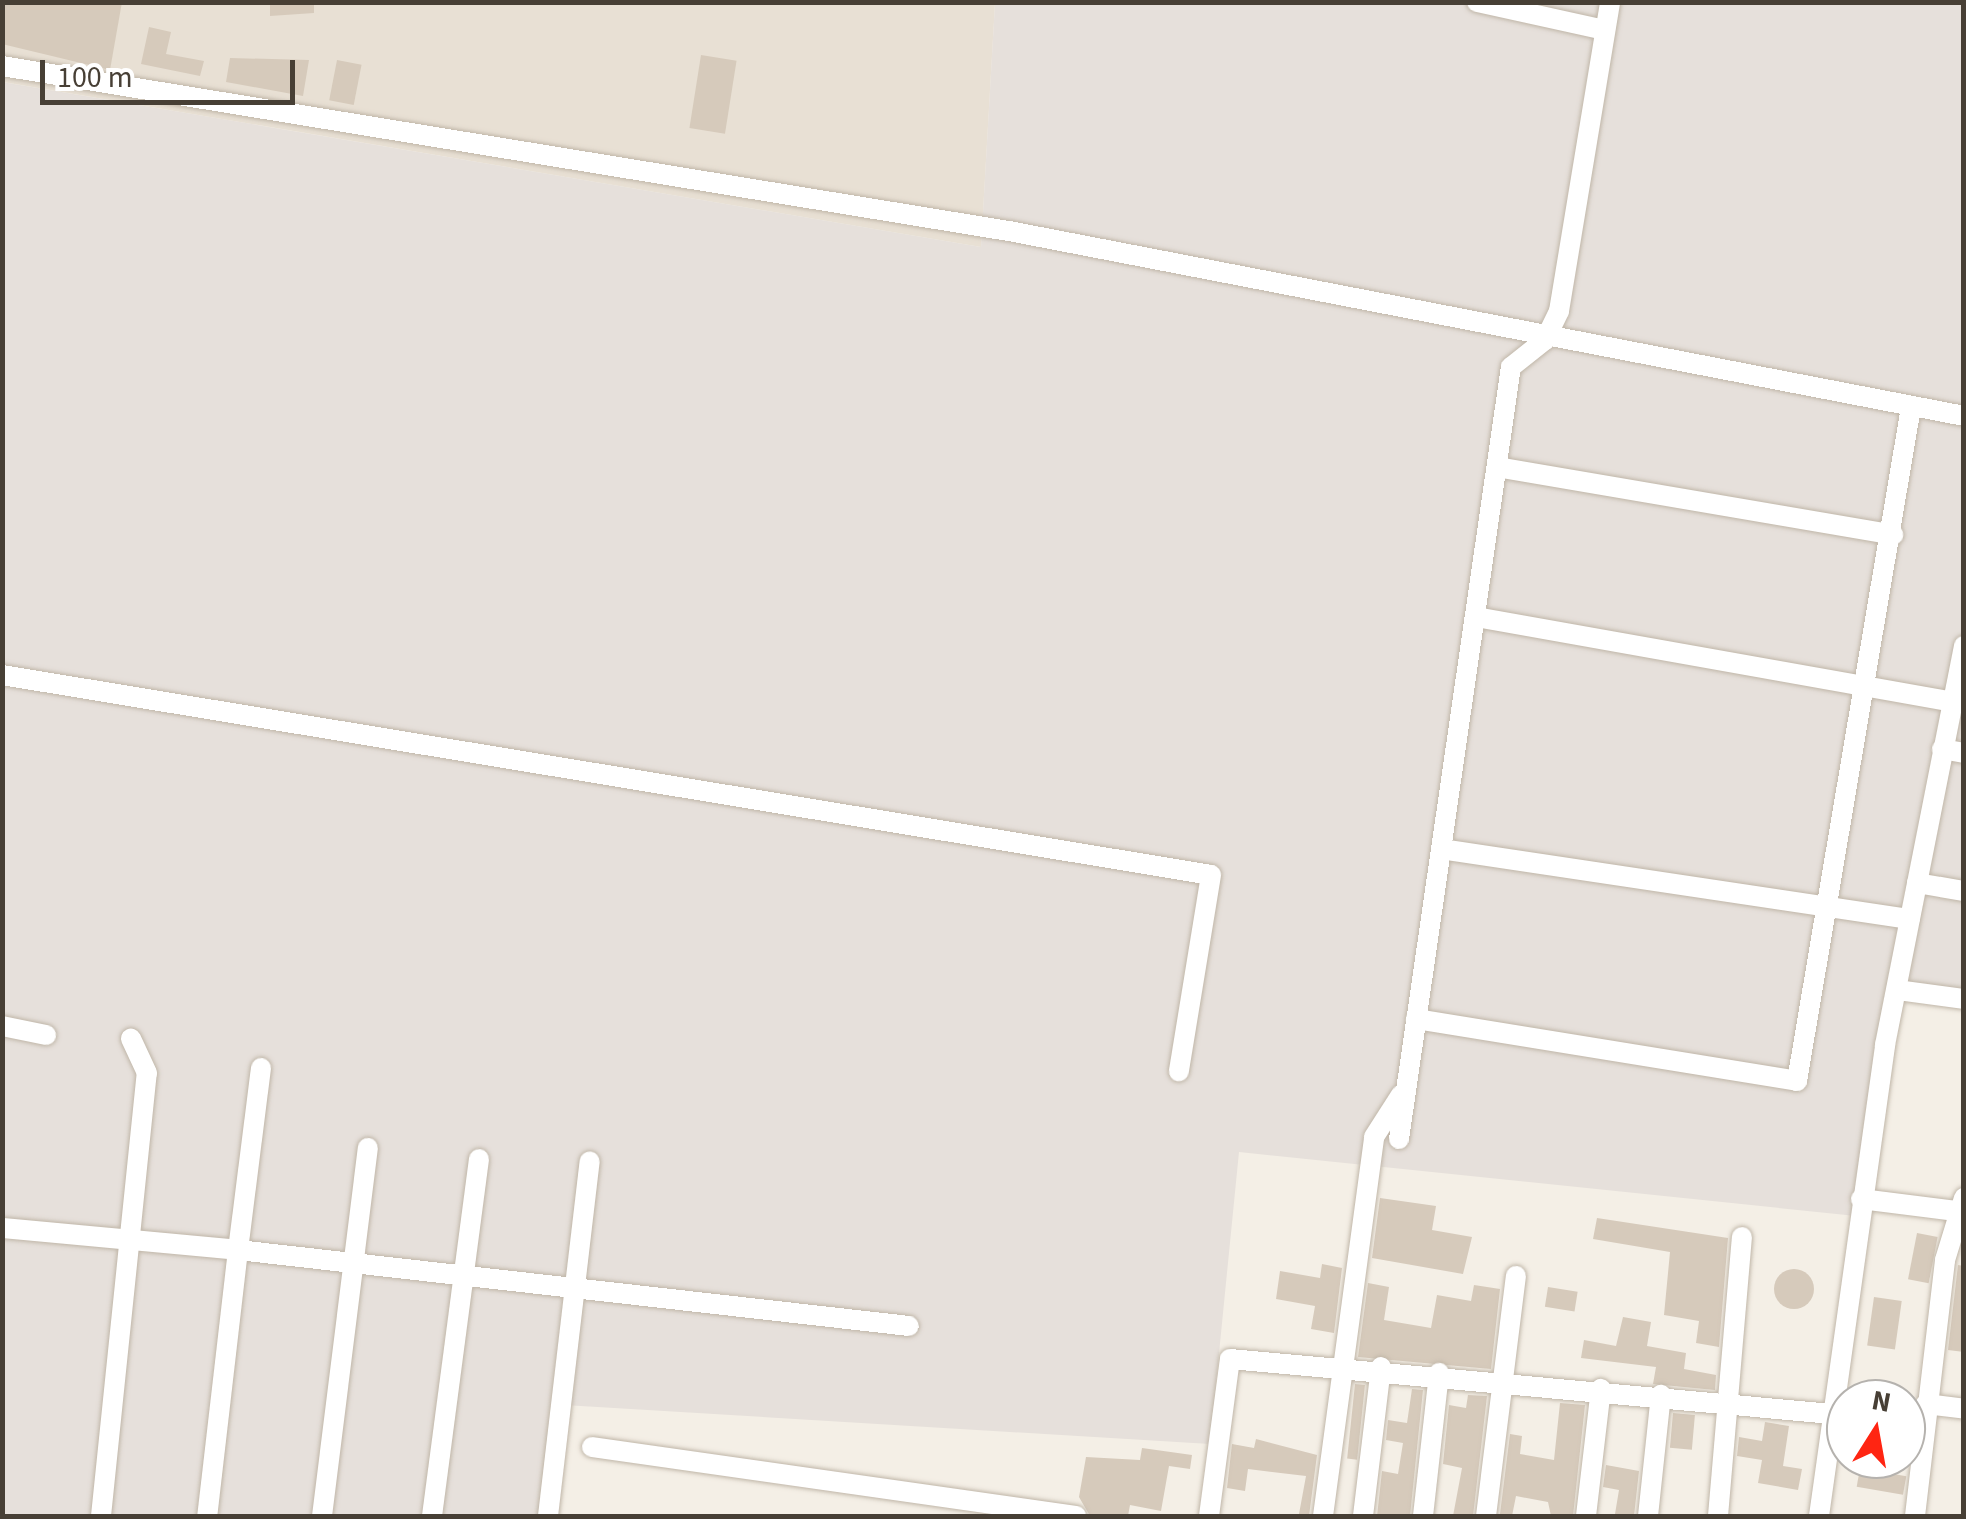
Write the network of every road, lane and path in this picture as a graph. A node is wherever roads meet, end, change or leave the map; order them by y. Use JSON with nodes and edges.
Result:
{"nodes":[{"id":1,"x":1476,"y":2,"type":"edge"},
{"id":2,"x":1610,"y":2,"type":"edge"},
{"id":3,"x":1604,"y":30,"type":"junction"},
{"id":4,"x":2,"y":66,"type":"edge"},
{"id":5,"x":1545,"y":340,"type":"junction"},
{"id":6,"x":1911,"y":407,"type":"junction"},
{"id":7,"x":1964,"y":416,"type":"edge"},
{"id":8,"x":1502,"y":468,"type":"junction"},
{"id":9,"x":1893,"y":535,"type":"junction"},
{"id":10,"x":1476,"y":617,"type":"junction"},
{"id":11,"x":1964,"y":646,"type":"edge"},
{"id":12,"x":2,"y":674,"type":"edge"},
{"id":13,"x":1862,"y":686,"type":"junction"},
{"id":14,"x":1951,"y":702,"type":"junction"},
{"id":15,"x":1942,"y":750,"type":"junction"},
{"id":16,"x":1964,"y":754,"type":"edge"},
{"id":17,"x":1442,"y":849,"type":"junction"},
{"id":18,"x":1916,"y":883,"type":"junction"},
{"id":19,"x":1964,"y":891,"type":"edge"},
{"id":20,"x":1828,"y":908,"type":"junction"},
{"id":21,"x":1910,"y":919,"type":"junction"},
{"id":22,"x":1896,"y":990,"type":"junction"},
{"id":23,"x":1964,"y":999,"type":"edge"},
{"id":24,"x":1416,"y":1019,"type":"junction"},
{"id":25,"x":2,"y":1026,"type":"edge"},
{"id":26,"x":46,"y":1035,"type":"dead end"},
{"id":27,"x":131,"y":1038,"type":"dead end"},
{"id":28,"x":261,"y":1068,"type":"dead end"},
{"id":29,"x":1180,"y":1071,"type":"dead end"},
{"id":30,"x":1406,"y":1088,"type":"junction"},
{"id":31,"x":1399,"y":1139,"type":"dead end"},
{"id":32,"x":368,"y":1148,"type":"dead end"},
{"id":33,"x":479,"y":1159,"type":"dead end"},
{"id":34,"x":590,"y":1161,"type":"dead end"},
{"id":35,"x":1861,"y":1199,"type":"junction"},
{"id":36,"x":1963,"y":1207,"type":"edge"},
{"id":37,"x":2,"y":1228,"type":"edge"},
{"id":38,"x":1742,"y":1237,"type":"dead end"},
{"id":39,"x":128,"y":1239,"type":"junction"},
{"id":40,"x":238,"y":1250,"type":"junction"},
{"id":41,"x":355,"y":1261,"type":"junction"},
{"id":42,"x":461,"y":1274,"type":"junction"},
{"id":43,"x":1516,"y":1276,"type":"dead end"},
{"id":44,"x":578,"y":1288,"type":"junction"},
{"id":45,"x":909,"y":1326,"type":"dead end"},
{"id":46,"x":1344,"y":1363,"type":"junction"},
{"id":47,"x":1380,"y":1367,"type":"junction"},
{"id":48,"x":1439,"y":1374,"type":"junction"},
{"id":49,"x":1500,"y":1378,"type":"junction"},
{"id":50,"x":1837,"y":1379,"type":"edge"},
{"id":51,"x":1601,"y":1390,"type":"junction"},
{"id":52,"x":1661,"y":1396,"type":"junction"},
{"id":53,"x":1732,"y":1403,"type":"junction"},
{"id":54,"x":1926,"y":1404,"type":"joint"},
{"id":55,"x":1964,"y":1408,"type":"edge"},
{"id":56,"x":1826,"y":1413,"type":"edge"},
{"id":57,"x":592,"y":1447,"type":"dead end"},
{"id":58,"x":1826,"y":1461,"type":"edge"},
{"id":59,"x":1919,"y":1479,"type":"edge"},
{"id":60,"x":100,"y":1516,"type":"edge"},
{"id":61,"x":207,"y":1516,"type":"edge"},
{"id":62,"x":322,"y":1516,"type":"edge"},
{"id":63,"x":432,"y":1516,"type":"edge"},
{"id":64,"x":548,"y":1516,"type":"edge"},
{"id":65,"x":1076,"y":1516,"type":"edge"},
{"id":66,"x":1209,"y":1516,"type":"edge"},
{"id":67,"x":1322,"y":1516,"type":"edge"},
{"id":68,"x":1363,"y":1516,"type":"edge"},
{"id":69,"x":1423,"y":1516,"type":"edge"},
{"id":70,"x":1486,"y":1516,"type":"edge"},
{"id":71,"x":1586,"y":1516,"type":"edge"},
{"id":72,"x":1648,"y":1516,"type":"edge"},
{"id":73,"x":1718,"y":1516,"type":"edge"},
{"id":74,"x":1819,"y":1516,"type":"edge"},
{"id":75,"x":1915,"y":1516,"type":"edge"}],
"edges":[{"from":1,"to":3,"type":"street"},
{"from":2,"to":3,"type":"street"},
{"from":3,"to":5,"type":"street"},
{"from":4,"to":5,"type":"street"},
{"from":5,"to":6,"type":"street"},
{"from":5,"to":8,"type":"street"},
{"from":6,"to":7,"type":"street"},
{"from":6,"to":9,"type":"street"},
{"from":8,"to":9,"type":"street"},
{"from":8,"to":10,"type":"street"},
{"from":9,"to":13,"type":"street"},
{"from":10,"to":13,"type":"street"},
{"from":10,"to":17,"type":"street"},
{"from":11,"to":14,"type":"street"},
{"from":12,"to":29,"type":"street"},
{"from":13,"to":14,"type":"street"},
{"from":13,"to":20,"type":"street"},
{"from":14,"to":15,"type":"street"},
{"from":15,"to":16,"type":"street"},
{"from":15,"to":18,"type":"street"},
{"from":17,"to":20,"type":"street"},
{"from":17,"to":24,"type":"street"},
{"from":18,"to":19,"type":"street"},
{"from":18,"to":21,"type":"street"},
{"from":20,"to":21,"type":"street"},
{"from":20,"to":24,"type":"street"},
{"from":21,"to":22,"type":"street"},
{"from":22,"to":23,"type":"street"},
{"from":22,"to":35,"type":"street"},
{"from":24,"to":30,"type":"street"},
{"from":25,"to":26,"type":"street"},
{"from":27,"to":39,"type":"street"},
{"from":28,"to":40,"type":"street"},
{"from":30,"to":31,"type":"street"},
{"from":30,"to":46,"type":"street"},
{"from":32,"to":41,"type":"street"},
{"from":33,"to":42,"type":"street"},
{"from":34,"to":44,"type":"street"},
{"from":35,"to":36,"type":"street"},
{"from":35,"to":50,"type":"street"},
{"from":36,"to":54,"type":"street"},
{"from":37,"to":39,"type":"street"},
{"from":38,"to":53,"type":"street"},
{"from":39,"to":40,"type":"street"},
{"from":39,"to":60,"type":"street"},
{"from":40,"to":41,"type":"street"},
{"from":40,"to":61,"type":"street"},
{"from":41,"to":42,"type":"street"},
{"from":41,"to":62,"type":"street"},
{"from":42,"to":44,"type":"street"},
{"from":42,"to":63,"type":"street"},
{"from":43,"to":49,"type":"street"},
{"from":44,"to":45,"type":"street"},
{"from":44,"to":64,"type":"street"},
{"from":46,"to":47,"type":"street"},
{"from":46,"to":66,"type":"street"},
{"from":46,"to":67,"type":"street"},
{"from":47,"to":48,"type":"street"},
{"from":47,"to":68,"type":"street"},
{"from":48,"to":49,"type":"street"},
{"from":48,"to":69,"type":"street"},
{"from":49,"to":51,"type":"street"},
{"from":49,"to":70,"type":"street"},
{"from":51,"to":52,"type":"street"},
{"from":51,"to":71,"type":"street"},
{"from":52,"to":53,"type":"street"},
{"from":52,"to":72,"type":"street"},
{"from":53,"to":56,"type":"street"},
{"from":53,"to":73,"type":"street"},
{"from":54,"to":55,"type":"street"},
{"from":57,"to":65,"type":"street"},
{"from":58,"to":74,"type":"street"},
{"from":59,"to":75,"type":"street"}]}
